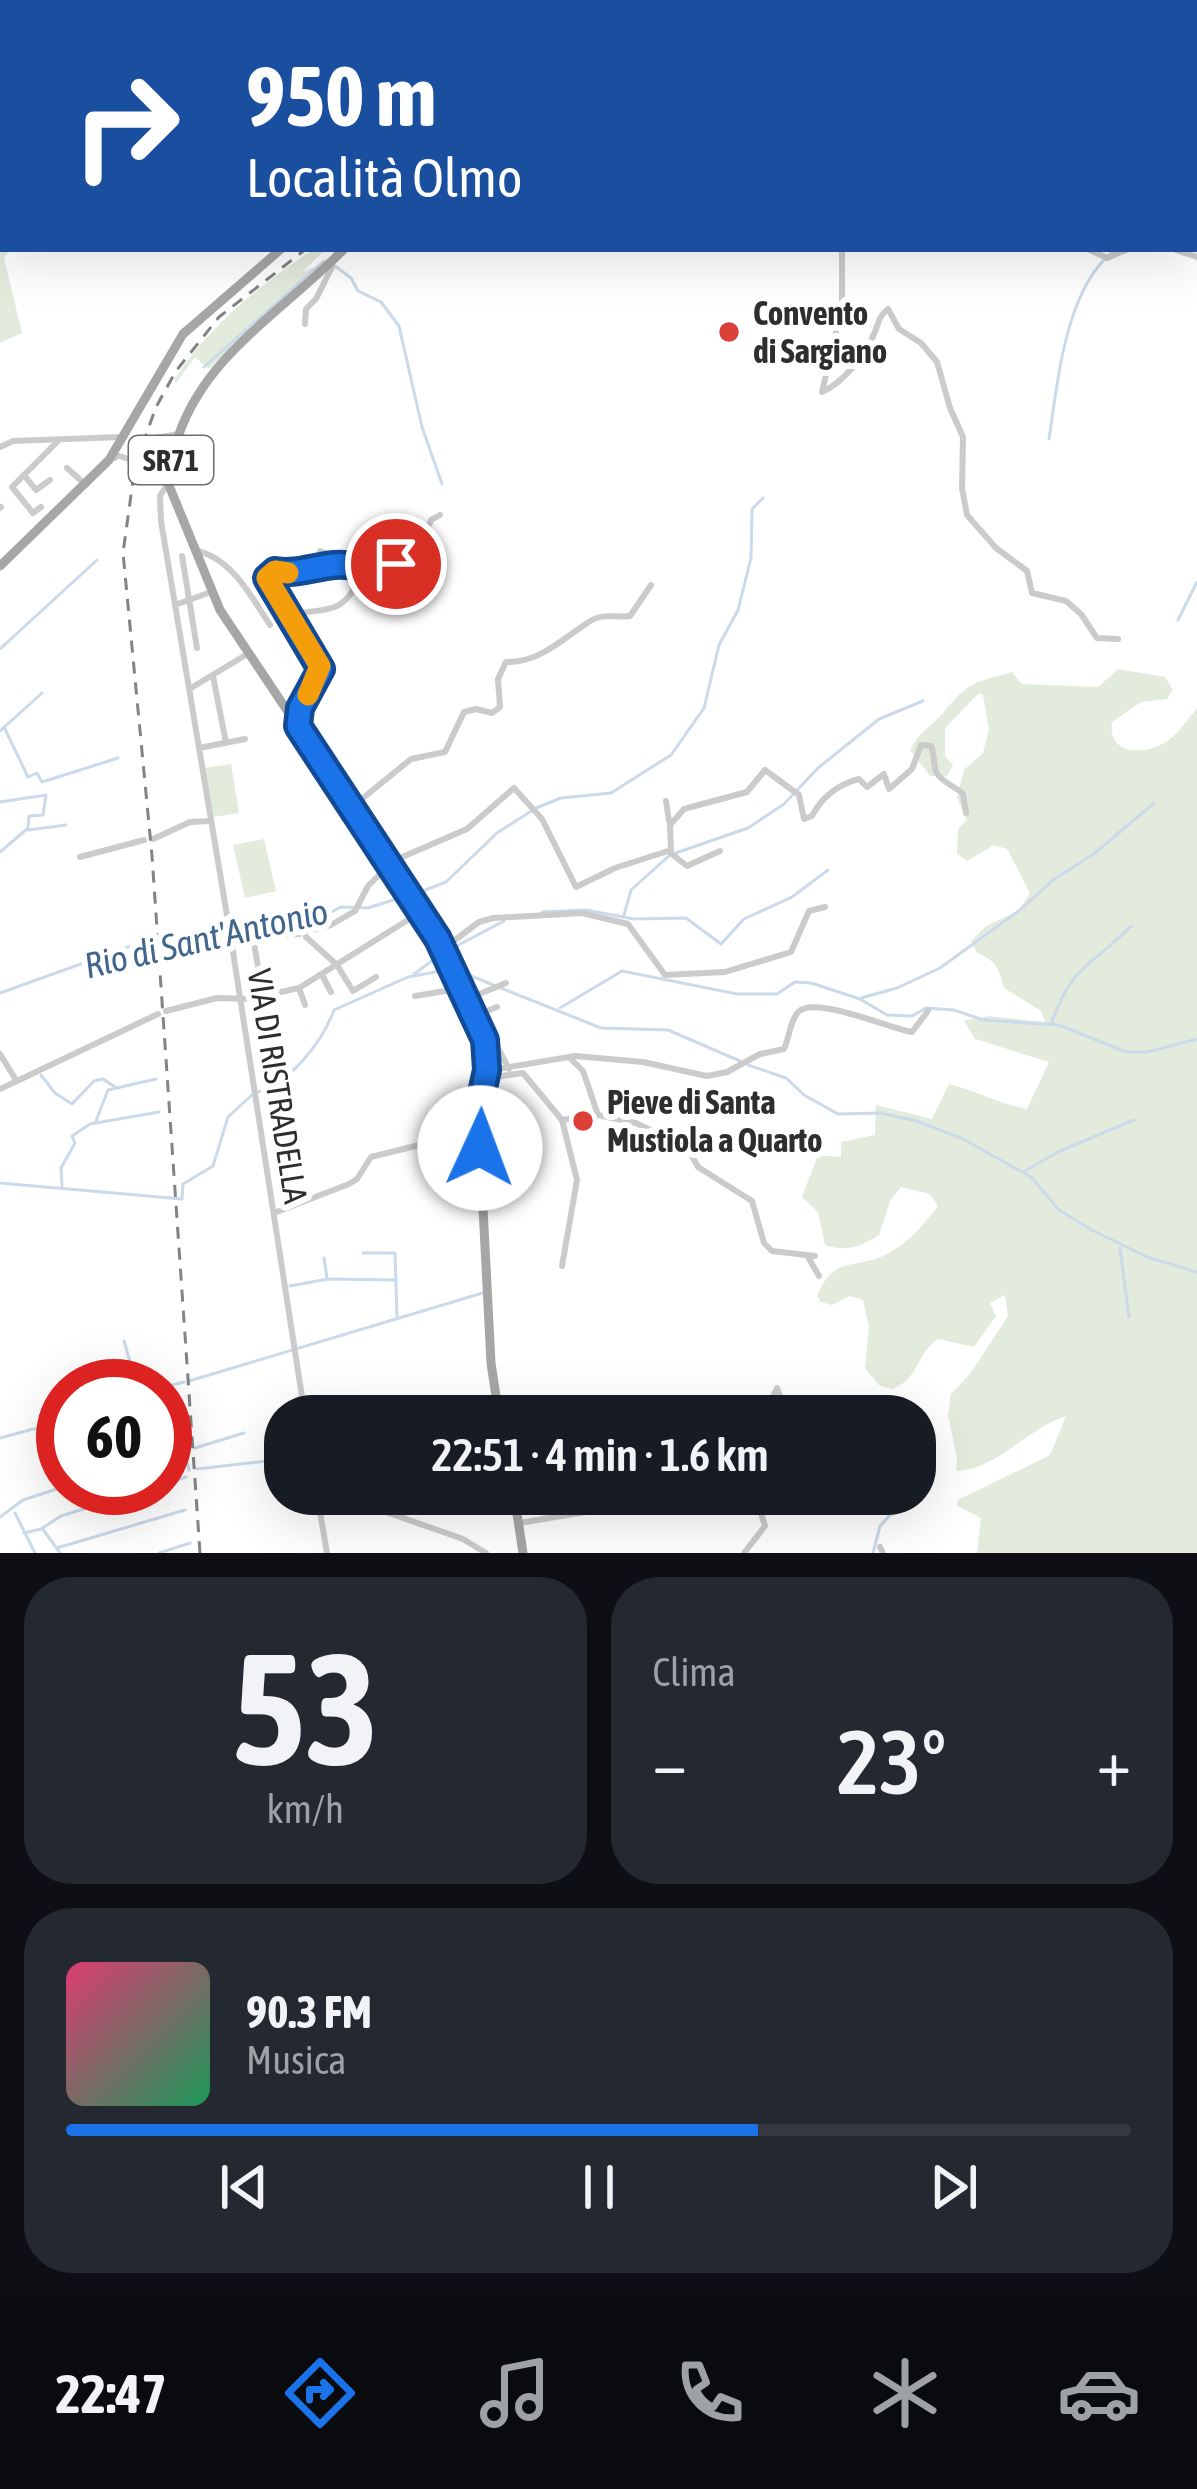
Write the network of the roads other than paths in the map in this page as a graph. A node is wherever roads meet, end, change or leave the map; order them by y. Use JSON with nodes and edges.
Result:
{"nodes":[{"id":1,"x":278,"y":252,"type":"edge"},
{"id":2,"x":342,"y":252,"type":"edge"},
{"id":3,"x":842,"y":252,"type":"edge"},
{"id":4,"x":332,"y":261,"type":"junction"},
{"id":5,"x":305,"y":324,"type":"dead end"},
{"id":6,"x":123,"y":434,"type":"junction"},
{"id":7,"x":138,"y":434,"type":"dead end"},
{"id":8,"x":179,"y":434,"type":"junction"},
{"id":9,"x":58,"y":440,"type":"junction"},
{"id":10,"x":0,"y":447,"type":"edge"},
{"id":11,"x":109,"y":460,"type":"junction"},
{"id":12,"x":67,"y":468,"type":"dead end"},
{"id":13,"x":24,"y":475,"type":"junction"},
{"id":14,"x":50,"y":480,"type":"dead end"},
{"id":15,"x":169,"y":482,"type":"junction"},
{"id":16,"x":86,"y":485,"type":"junction"},
{"id":17,"x":41,"y":507,"type":"dead end"},
{"id":18,"x":440,"y":515,"type":"dead end"},
{"id":19,"x":194,"y":550,"type":"junction"},
{"id":20,"x":320,"y":551,"type":"dead end"},
{"id":21,"x":182,"y":556,"type":"dead end"},
{"id":22,"x":0,"y":566,"type":"edge"},
{"id":23,"x":358,"y":566,"type":"junction"},
{"id":24,"x":651,"y":584,"type":"dead end"},
{"id":25,"x":355,"y":588,"type":"dead end"},
{"id":26,"x":211,"y":592,"type":"junction"},
{"id":27,"x":189,"y":599,"type":"junction"},
{"id":28,"x":175,"y":605,"type":"junction"},
{"id":29,"x":290,"y":616,"type":"junction"},
{"id":30,"x":270,"y":625,"type":"dead end"},
{"id":31,"x":1118,"y":639,"type":"dead end"},
{"id":32,"x":197,"y":648,"type":"dead end"},
{"id":33,"x":250,"y":653,"type":"junction"},
{"id":34,"x":213,"y":676,"type":"junction"},
{"id":35,"x":190,"y":689,"type":"junction"},
{"id":36,"x":297,"y":706,"type":"junction"},
{"id":37,"x":245,"y":739,"type":"dead end"},
{"id":38,"x":226,"y":743,"type":"junction"},
{"id":39,"x":199,"y":748,"type":"junction"},
{"id":40,"x":666,"y":801,"type":"dead end"},
{"id":41,"x":352,"y":807,"type":"junction"},
{"id":42,"x":966,"y":814,"type":"dead end"},
{"id":43,"x":211,"y":821,"type":"junction"},
{"id":44,"x":670,"y":825,"type":"junction"},
{"id":45,"x":671,"y":851,"type":"junction"},
{"id":46,"x":720,"y":851,"type":"dead end"},
{"id":47,"x":80,"y":857,"type":"dead end"},
{"id":48,"x":389,"y":866,"type":"junction"},
{"id":49,"x":825,"y":907,"type":"dead end"},
{"id":50,"x":417,"y":916,"type":"junction"},
{"id":51,"x":229,"y":928,"type":"junction"},
{"id":52,"x":191,"y":933,"type":"dead end"},
{"id":53,"x":305,"y":934,"type":"junction"},
{"id":54,"x":253,"y":937,"type":"junction"},
{"id":55,"x":231,"y":938,"type":"junction"},
{"id":56,"x":443,"y":949,"type":"junction"},
{"id":57,"x":337,"y":965,"type":"junction"},
{"id":58,"x":322,"y":975,"type":"junction"},
{"id":59,"x":376,"y":977,"type":"dead end"},
{"id":60,"x":506,"y":983,"type":"dead end"},
{"id":61,"x":299,"y":988,"type":"junction"},
{"id":62,"x":331,"y":992,"type":"dead end"},
{"id":63,"x":263,"y":996,"type":"junction"},
{"id":64,"x":416,"y":997,"type":"dead end"},
{"id":65,"x":240,"y":999,"type":"junction"},
{"id":66,"x":470,"y":999,"type":"junction"},
{"id":67,"x":305,"y":1005,"type":"dead end"},
{"id":68,"x":497,"y":1007,"type":"dead end"},
{"id":69,"x":928,"y":1011,"type":"dead end"},
{"id":70,"x":480,"y":1014,"type":"junction"},
{"id":71,"x":0,"y":1054,"type":"edge"},
{"id":72,"x":569,"y":1057,"type":"junction"},
{"id":73,"x":508,"y":1069,"type":"junction"},
{"id":74,"x":488,"y":1072,"type":"junction"},
{"id":75,"x":16,"y":1079,"type":"junction"},
{"id":76,"x":0,"y":1089,"type":"edge"},
{"id":77,"x":480,"y":1097,"type":"junction"},
{"id":78,"x":598,"y":1115,"type":"junction"},
{"id":79,"x":562,"y":1120,"type":"junction"},
{"id":80,"x":273,"y":1213,"type":"junction"},
{"id":81,"x":562,"y":1266,"type":"dead end"},
{"id":82,"x":819,"y":1276,"type":"dead end"},
{"id":83,"x":302,"y":1395,"type":"edge"},
{"id":84,"x":497,"y":1395,"type":"edge"},
{"id":85,"x":321,"y":1515,"type":"edge"},
{"id":86,"x":394,"y":1515,"type":"edge"},
{"id":87,"x":517,"y":1515,"type":"edge"},
{"id":88,"x":567,"y":1515,"type":"edge"},
{"id":89,"x":761,"y":1515,"type":"edge"},
{"id":90,"x":518,"y":1523,"type":"junction"},
{"id":91,"x":327,"y":1553,"type":"edge"},
{"id":92,"x":486,"y":1553,"type":"edge"},
{"id":93,"x":523,"y":1553,"type":"edge"},
{"id":94,"x":744,"y":1553,"type":"edge"}],
"edges":[{"from":1,"to":6,"type":"main road"},
{"from":2,"to":4,"type":"main road","number":"SR71"},
{"from":3,"to":31,"type":"street"},
{"from":4,"to":5,"type":"street"},
{"from":4,"to":8,"type":"main road","number":"SR71"},
{"from":6,"to":7,"type":"street"},
{"from":6,"to":9,"type":"street"},
{"from":6,"to":11,"type":"main road"},
{"from":8,"to":11,"type":"street"},
{"from":8,"to":15,"type":"main road","number":"SR71"},
{"from":9,"to":10,"type":"street"},
{"from":9,"to":13,"type":"street"},
{"from":11,"to":16,"type":"main road"},
{"from":12,"to":16,"type":"street"},
{"from":13,"to":14,"type":"street"},
{"from":13,"to":17,"type":"street"},
{"from":15,"to":19,"type":"main road","number":"SR71"},
{"from":15,"to":28,"type":"street","name":"VIA DI RISTRADELLA"},
{"from":16,"to":22,"type":"main road"},
{"from":18,"to":23,"type":"street"},
{"from":19,"to":26,"type":"main road","number":"SR71"},
{"from":19,"to":30,"type":"street"},
{"from":20,"to":23,"type":"street"},
{"from":21,"to":27,"type":"street"},
{"from":23,"to":29,"type":"street"},
{"from":24,"to":41,"type":"street"},
{"from":25,"to":29,"type":"street"},
{"from":26,"to":27,"type":"street"},
{"from":26,"to":33,"type":"main road","number":"SR71"},
{"from":27,"to":28,"type":"street"},
{"from":27,"to":32,"type":"street"},
{"from":28,"to":35,"type":"street","name":"VIA DI RISTRADELLA"},
{"from":29,"to":36,"type":"street"},
{"from":33,"to":34,"type":"street"},
{"from":33,"to":36,"type":"main road","number":"SR71"},
{"from":34,"to":35,"type":"street"},
{"from":34,"to":38,"type":"street"},
{"from":35,"to":39,"type":"street","name":"VIA DI RISTRADELLA"},
{"from":36,"to":41,"type":"main road","number":"SR71"},
{"from":37,"to":38,"type":"street"},
{"from":38,"to":39,"type":"street"},
{"from":39,"to":43,"type":"street","name":"VIA DI RISTRADELLA"},
{"from":40,"to":44,"type":"street"},
{"from":41,"to":48,"type":"main road","number":"SR71"},
{"from":42,"to":44,"type":"street"},
{"from":43,"to":47,"type":"street"},
{"from":43,"to":51,"type":"street","name":"VIA DI RISTRADELLA"},
{"from":44,"to":45,"type":"street"},
{"from":45,"to":46,"type":"street"},
{"from":45,"to":48,"type":"street"},
{"from":48,"to":50,"type":"main road","number":"SR71"},
{"from":48,"to":53,"type":"street"},
{"from":49,"to":56,"type":"street"},
{"from":50,"to":56,"type":"main road","number":"SR71"},
{"from":50,"to":57,"type":"street"},
{"from":51,"to":52,"type":"street"},
{"from":51,"to":55,"type":"street","name":"VIA DI RISTRADELLA"},
{"from":53,"to":54,"type":"street"},
{"from":53,"to":57,"type":"street"},
{"from":54,"to":55,"type":"street"},
{"from":54,"to":63,"type":"street"},
{"from":55,"to":65,"type":"street","name":"VIA DI RISTRADELLA"},
{"from":56,"to":66,"type":"main road","number":"SR71"},
{"from":57,"to":58,"type":"street"},
{"from":57,"to":59,"type":"street"},
{"from":58,"to":61,"type":"street"},
{"from":58,"to":62,"type":"street"},
{"from":60,"to":66,"type":"street"},
{"from":61,"to":63,"type":"street"},
{"from":61,"to":67,"type":"street"},
{"from":63,"to":65,"type":"street"},
{"from":64,"to":66,"type":"street"},
{"from":65,"to":75,"type":"street"},
{"from":65,"to":80,"type":"street","name":"VIA DI RISTRADELLA"},
{"from":66,"to":70,"type":"street"},
{"from":66,"to":74,"type":"main road","number":"SR71"},
{"from":68,"to":70,"type":"street"},
{"from":69,"to":72,"type":"street"},
{"from":70,"to":73,"type":"street"},
{"from":71,"to":75,"type":"street"},
{"from":72,"to":73,"type":"street"},
{"from":72,"to":78,"type":"street"},
{"from":73,"to":74,"type":"street"},
{"from":74,"to":77,"type":"main road","number":"SR71"},
{"from":74,"to":79,"type":"street"},
{"from":75,"to":76,"type":"street"},
{"from":77,"to":80,"type":"street"},
{"from":77,"to":84,"type":"main road","number":"SR71"},
{"from":78,"to":79,"type":"street"},
{"from":78,"to":82,"type":"street"},
{"from":79,"to":81,"type":"street"},
{"from":80,"to":83,"type":"street","name":"VIA DI RISTRADELLA"},
{"from":85,"to":91,"type":"street"},
{"from":86,"to":92,"type":"street"},
{"from":87,"to":90,"type":"main road"},
{"from":88,"to":90,"type":"street"},
{"from":89,"to":94,"type":"street"},
{"from":90,"to":93,"type":"main road"}]}
